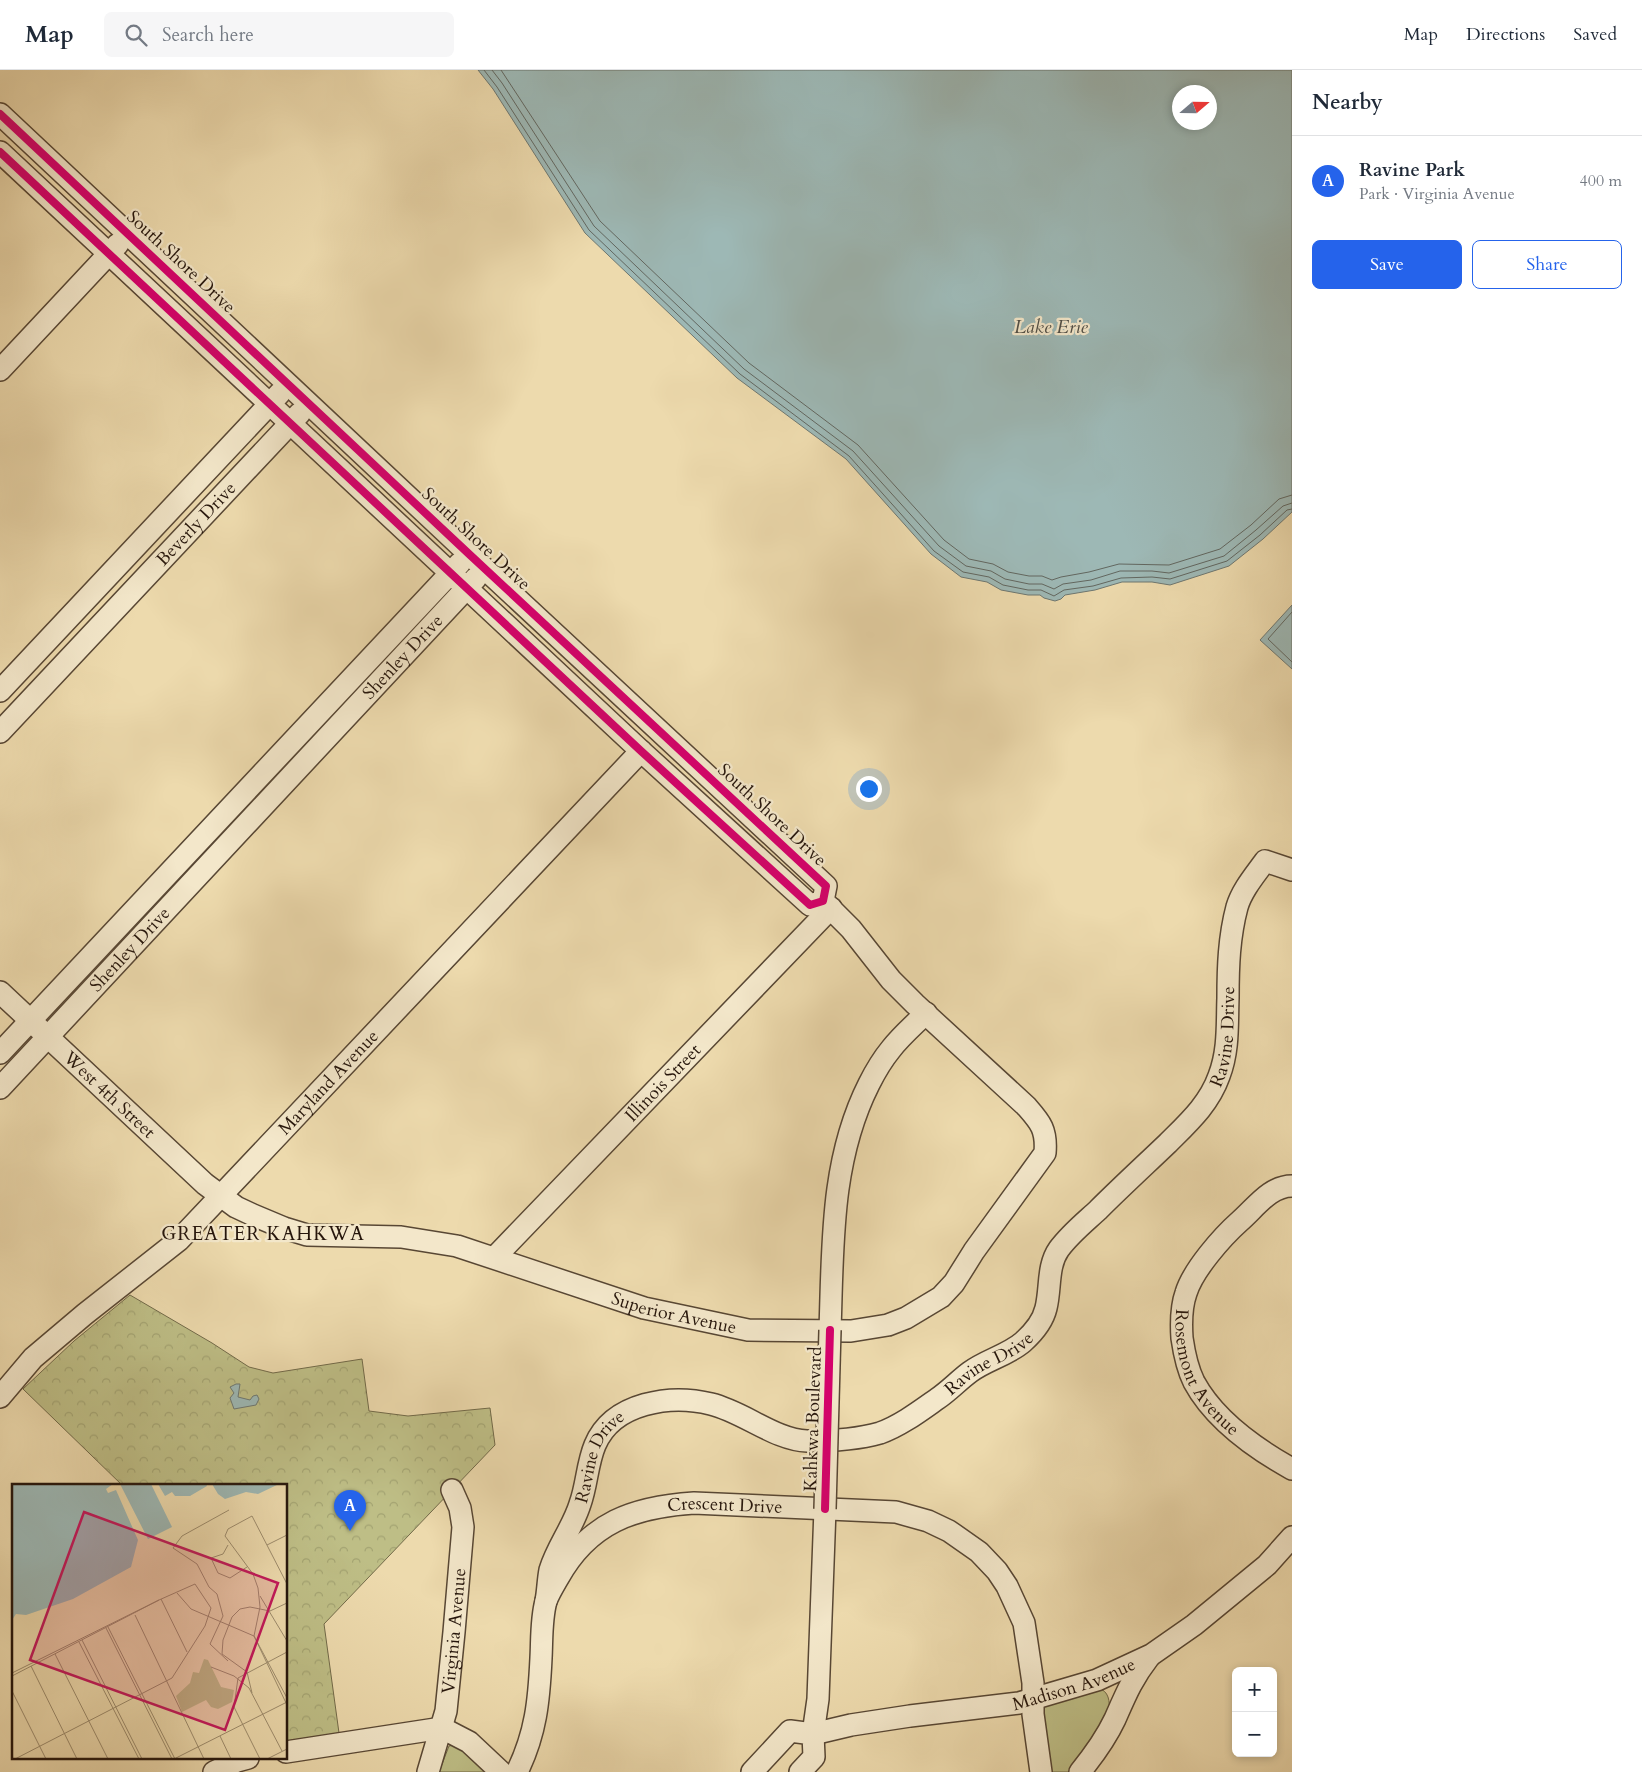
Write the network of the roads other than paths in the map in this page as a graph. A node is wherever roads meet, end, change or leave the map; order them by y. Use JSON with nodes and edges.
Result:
{"nodes":[{"id":1,"x":0,"y":114,"type":"edge"},
{"id":2,"x":0,"y":152,"type":"edge"},
{"id":3,"x":128,"y":233,"type":"junction"},
{"id":4,"x":109,"y":254,"type":"junction"},
{"id":5,"x":0,"y":370,"type":"edge"},
{"id":6,"x":289,"y":384,"type":"junction"},
{"id":7,"x":309,"y":403,"type":"junction"},
{"id":8,"x":269,"y":404,"type":"junction"},
{"id":9,"x":290,"y":423,"type":"junction"},
{"id":10,"x":469,"y":554,"type":"junction"},
{"id":11,"x":485,"y":568,"type":"junction"},
{"id":12,"x":451,"y":573,"type":"junction"},
{"id":13,"x":466,"y":588,"type":"junction"},
{"id":14,"x":62,"y":625,"type":"junction"},
{"id":15,"x":82,"y":644,"type":"junction"},
{"id":16,"x":0,"y":691,"type":"edge"},
{"id":17,"x":0,"y":732,"type":"edge"},
{"id":18,"x":641,"y":751,"type":"junction"},
{"id":19,"x":242,"y":795,"type":"junction"},
{"id":20,"x":259,"y":811,"type":"junction"},
{"id":21,"x":1292,"y":870,"type":"edge"},
{"id":22,"x":827,"y":905,"type":"junction"},
{"id":23,"x":0,"y":992,"type":"edge"},
{"id":24,"x":926,"y":1013,"type":"junction"},
{"id":25,"x":30,"y":1021,"type":"junction"},
{"id":26,"x":48,"y":1037,"type":"junction"},
{"id":27,"x":0,"y":1054,"type":"edge"},
{"id":28,"x":0,"y":1088,"type":"edge"},
{"id":29,"x":1045,"y":1134,"type":"joint"},
{"id":30,"x":1283,"y":1188,"type":"edge"},
{"id":31,"x":220,"y":1196,"type":"junction"},
{"id":32,"x":495,"y":1258,"type":"junction"},
{"id":33,"x":830,"y":1330,"type":"junction"},
{"id":34,"x":0,"y":1397,"type":"edge"},
{"id":35,"x":1292,"y":1469,"type":"edge"},
{"id":36,"x":452,"y":1490,"type":"dead end"},
{"id":37,"x":825,"y":1509,"type":"junction"},
{"id":38,"x":1292,"y":1537,"type":"edge"},
{"id":39,"x":546,"y":1601,"type":"junction"},
{"id":40,"x":1151,"y":1655,"type":"junction"},
{"id":41,"x":1033,"y":1699,"type":"junction"},
{"id":42,"x":442,"y":1728,"type":"junction"},
{"id":43,"x":813,"y":1734,"type":"junction"},
{"id":44,"x":288,"y":1752,"type":"edge"},
{"id":45,"x":241,"y":1760,"type":"edge"},
{"id":46,"x":214,"y":1772,"type":"edge"},
{"id":47,"x":428,"y":1772,"type":"edge"},
{"id":48,"x":501,"y":1772,"type":"edge"},
{"id":49,"x":517,"y":1772,"type":"edge"},
{"id":50,"x":752,"y":1772,"type":"edge"},
{"id":51,"x":800,"y":1772,"type":"edge"},
{"id":52,"x":1041,"y":1772,"type":"edge"},
{"id":53,"x":1080,"y":1772,"type":"edge"}],
"edges":[{"from":1,"to":3,"type":"street","name":"South Shore Drive"},
{"from":2,"to":4,"type":"street"},
{"from":3,"to":4,"type":"street"},
{"from":3,"to":6,"type":"street","name":"South Shore Drive"},
{"from":4,"to":5,"type":"street"},
{"from":4,"to":8,"type":"street"},
{"from":6,"to":7,"type":"street","name":"South Shore Drive"},
{"from":6,"to":8,"type":"street","name":"Beverly Drive"},
{"from":7,"to":9,"type":"street","name":"Beverly Drive"},
{"from":7,"to":10,"type":"street","name":"South Shore Drive"},
{"from":8,"to":9,"type":"street"},
{"from":8,"to":14,"type":"street","name":"Beverly Drive"},
{"from":9,"to":12,"type":"street"},
{"from":9,"to":15,"type":"street","name":"Beverly Drive"},
{"from":10,"to":11,"type":"street","name":"South Shore Drive"},
{"from":10,"to":12,"type":"street","name":"Shenley Drive"},
{"from":11,"to":13,"type":"street","name":"Shenley Drive"},
{"from":11,"to":22,"type":"street","name":"South Shore Drive"},
{"from":12,"to":13,"type":"street"},
{"from":12,"to":19,"type":"street","name":"Shenley Drive"},
{"from":13,"to":18,"type":"street"},
{"from":13,"to":20,"type":"street","name":"Shenley Drive"},
{"from":14,"to":15,"type":"street"},
{"from":14,"to":16,"type":"street","name":"Beverly Drive"},
{"from":15,"to":17,"type":"street","name":"Beverly Drive"},
{"from":18,"to":22,"type":"street"},
{"from":18,"to":31,"type":"street","name":"Maryland Avenue"},
{"from":19,"to":20,"type":"street"},
{"from":19,"to":25,"type":"street","name":"Shenley Drive"},
{"from":20,"to":26,"type":"street","name":"Shenley Drive"},
{"from":21,"to":39,"type":"street","name":"Ravine Drive"},
{"from":22,"to":24,"type":"street","name":"South Shore Drive"},
{"from":22,"to":32,"type":"street","name":"Illinois Street"},
{"from":23,"to":25,"type":"street","name":"West 4th Street"},
{"from":24,"to":29,"type":"street","name":"South Shore Drive"},
{"from":24,"to":33,"type":"street","name":"Kahkwa Boulevard"},
{"from":25,"to":26,"type":"street","name":"West 4th Street"},
{"from":25,"to":27,"type":"street","name":"Shenley Drive"},
{"from":26,"to":28,"type":"street","name":"Shenley Drive"},
{"from":26,"to":31,"type":"street","name":"West 4th Street"},
{"from":29,"to":33,"type":"street","name":"Superior Avenue"},
{"from":30,"to":35,"type":"street","name":"Rosemont Avenue"},
{"from":31,"to":32,"type":"street","name":"Superior Avenue"},
{"from":31,"to":34,"type":"street","name":"Maryland Avenue"},
{"from":32,"to":33,"type":"street","name":"Superior Avenue"},
{"from":33,"to":37,"type":"street","name":"Kahkwa Boulevard","bridge":true},
{"from":36,"to":42,"type":"street","name":"Virginia Avenue"},
{"from":37,"to":39,"type":"street","name":"Crescent Drive"},
{"from":37,"to":41,"type":"street","name":"Crescent Drive"},
{"from":37,"to":43,"type":"street","name":"Kahkwa Boulevard"},
{"from":38,"to":40,"type":"street","name":"Madison Avenue"},
{"from":39,"to":49,"type":"street","name":"Crescent Drive"},
{"from":40,"to":41,"type":"street","name":"Madison Avenue"},
{"from":40,"to":53,"type":"street"},
{"from":41,"to":43,"type":"street","name":"Madison Avenue"},
{"from":41,"to":52,"type":"street"},
{"from":42,"to":44,"type":"street"},
{"from":42,"to":47,"type":"street","name":"Virginia Avenue"},
{"from":42,"to":48,"type":"street"},
{"from":43,"to":50,"type":"street"},
{"from":43,"to":51,"type":"street","name":"Kahkwa Boulevard"},
{"from":45,"to":46,"type":"street"}]}
